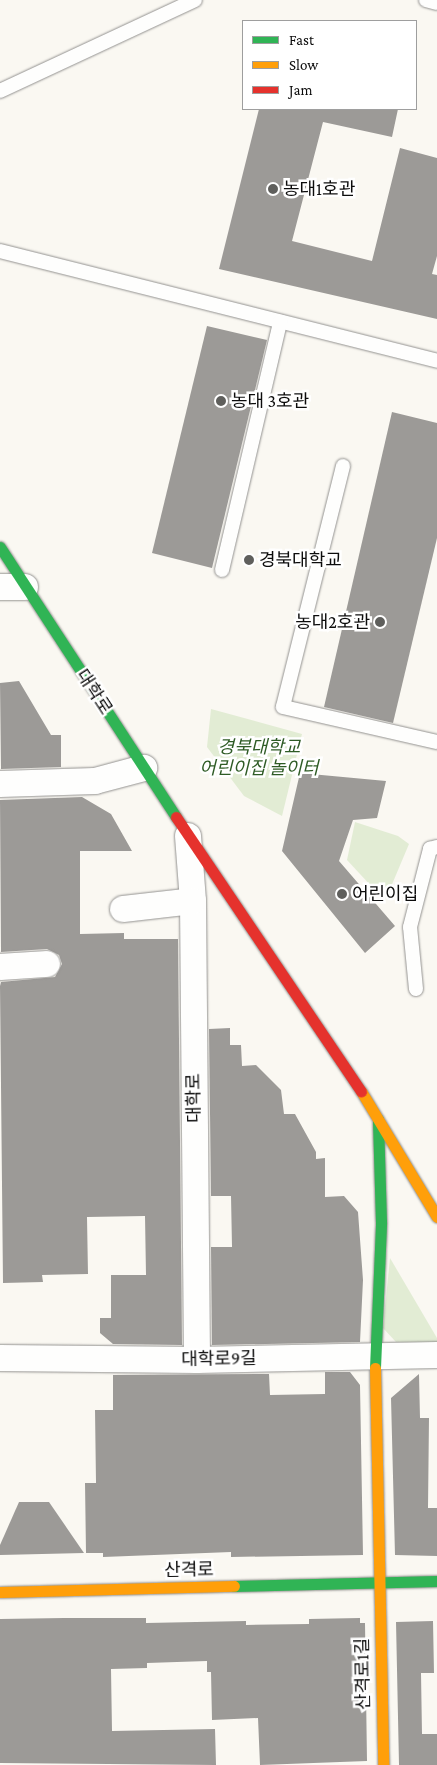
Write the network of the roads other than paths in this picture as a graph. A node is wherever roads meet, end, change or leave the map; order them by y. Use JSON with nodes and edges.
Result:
{"nodes":[{"id":1,"x":195,"y":0,"type":"edge"},
{"id":2,"x":426,"y":0,"type":"edge"},
{"id":3,"x":437,"y":3,"type":"edge"},
{"id":4,"x":0,"y":91,"type":"edge"},
{"id":5,"x":0,"y":250,"type":"edge"},
{"id":6,"x":280,"y":322,"type":"junction"},
{"id":7,"x":437,"y":361,"type":"edge"},
{"id":8,"x":343,"y":466,"type":"dead end"},
{"id":9,"x":0,"y":547,"type":"edge"},
{"id":10,"x":222,"y":570,"type":"dead end"},
{"id":11,"x":12,"y":587,"type":"edge"},
{"id":12,"x":437,"y":742,"type":"edge"},
{"id":13,"x":144,"y":768,"type":"junction"},
{"id":14,"x":0,"y":784,"type":"edge"},
{"id":15,"x":188,"y":836,"type":"junction"},
{"id":16,"x":437,"y":847,"type":"edge"},
{"id":17,"x":193,"y":901,"type":"junction"},
{"id":18,"x":123,"y":909,"type":"dead end"},
{"id":19,"x":47,"y":964,"type":"dead end"},
{"id":20,"x":0,"y":967,"type":"edge"},
{"id":21,"x":416,"y":989,"type":"dead end"},
{"id":22,"x":378,"y":1117,"type":"junction"},
{"id":23,"x":437,"y":1217,"type":"edge"},
{"id":24,"x":375,"y":1354,"type":"junction"},
{"id":25,"x":437,"y":1355,"type":"edge"},
{"id":26,"x":0,"y":1358,"type":"edge"},
{"id":27,"x":197,"y":1360,"type":"junction"},
{"id":28,"x":437,"y":1581,"type":"edge"},
{"id":29,"x":378,"y":1583,"type":"junction"},
{"id":30,"x":0,"y":1592,"type":"edge"},
{"id":31,"x":382,"y":1765,"type":"edge"}],
"edges":[{"from":1,"to":4,"type":"lane"},
{"from":2,"to":3,"type":"lane"},
{"from":5,"to":6,"type":"lane"},
{"from":6,"to":7,"type":"lane"},
{"from":6,"to":10,"type":"lane"},
{"from":8,"to":12,"type":"lane"},
{"from":9,"to":11,"type":"street","name":"대학로"},
{"from":11,"to":13,"type":"street","name":"대학로"},
{"from":13,"to":14,"type":"street"},
{"from":13,"to":15,"type":"street","name":"대학로"},
{"from":15,"to":17,"type":"street","name":"대학로"},
{"from":15,"to":22,"type":"street","name":"대학로"},
{"from":16,"to":21,"type":"lane"},
{"from":17,"to":18,"type":"street"},
{"from":17,"to":27,"type":"street","name":"대학로"},
{"from":19,"to":20,"type":"street"},
{"from":22,"to":23,"type":"street","name":"대학로"},
{"from":22,"to":24,"type":"street"},
{"from":24,"to":25,"type":"street","name":"대학로9길"},
{"from":24,"to":27,"type":"street","name":"대학로9길"},
{"from":24,"to":29,"type":"street"},
{"from":26,"to":27,"type":"street","name":"대학로9길"},
{"from":28,"to":29,"type":"street","name":"산격로"},
{"from":29,"to":30,"type":"street","name":"산격로"},
{"from":29,"to":31,"type":"street","name":"산격로1길"}]}
